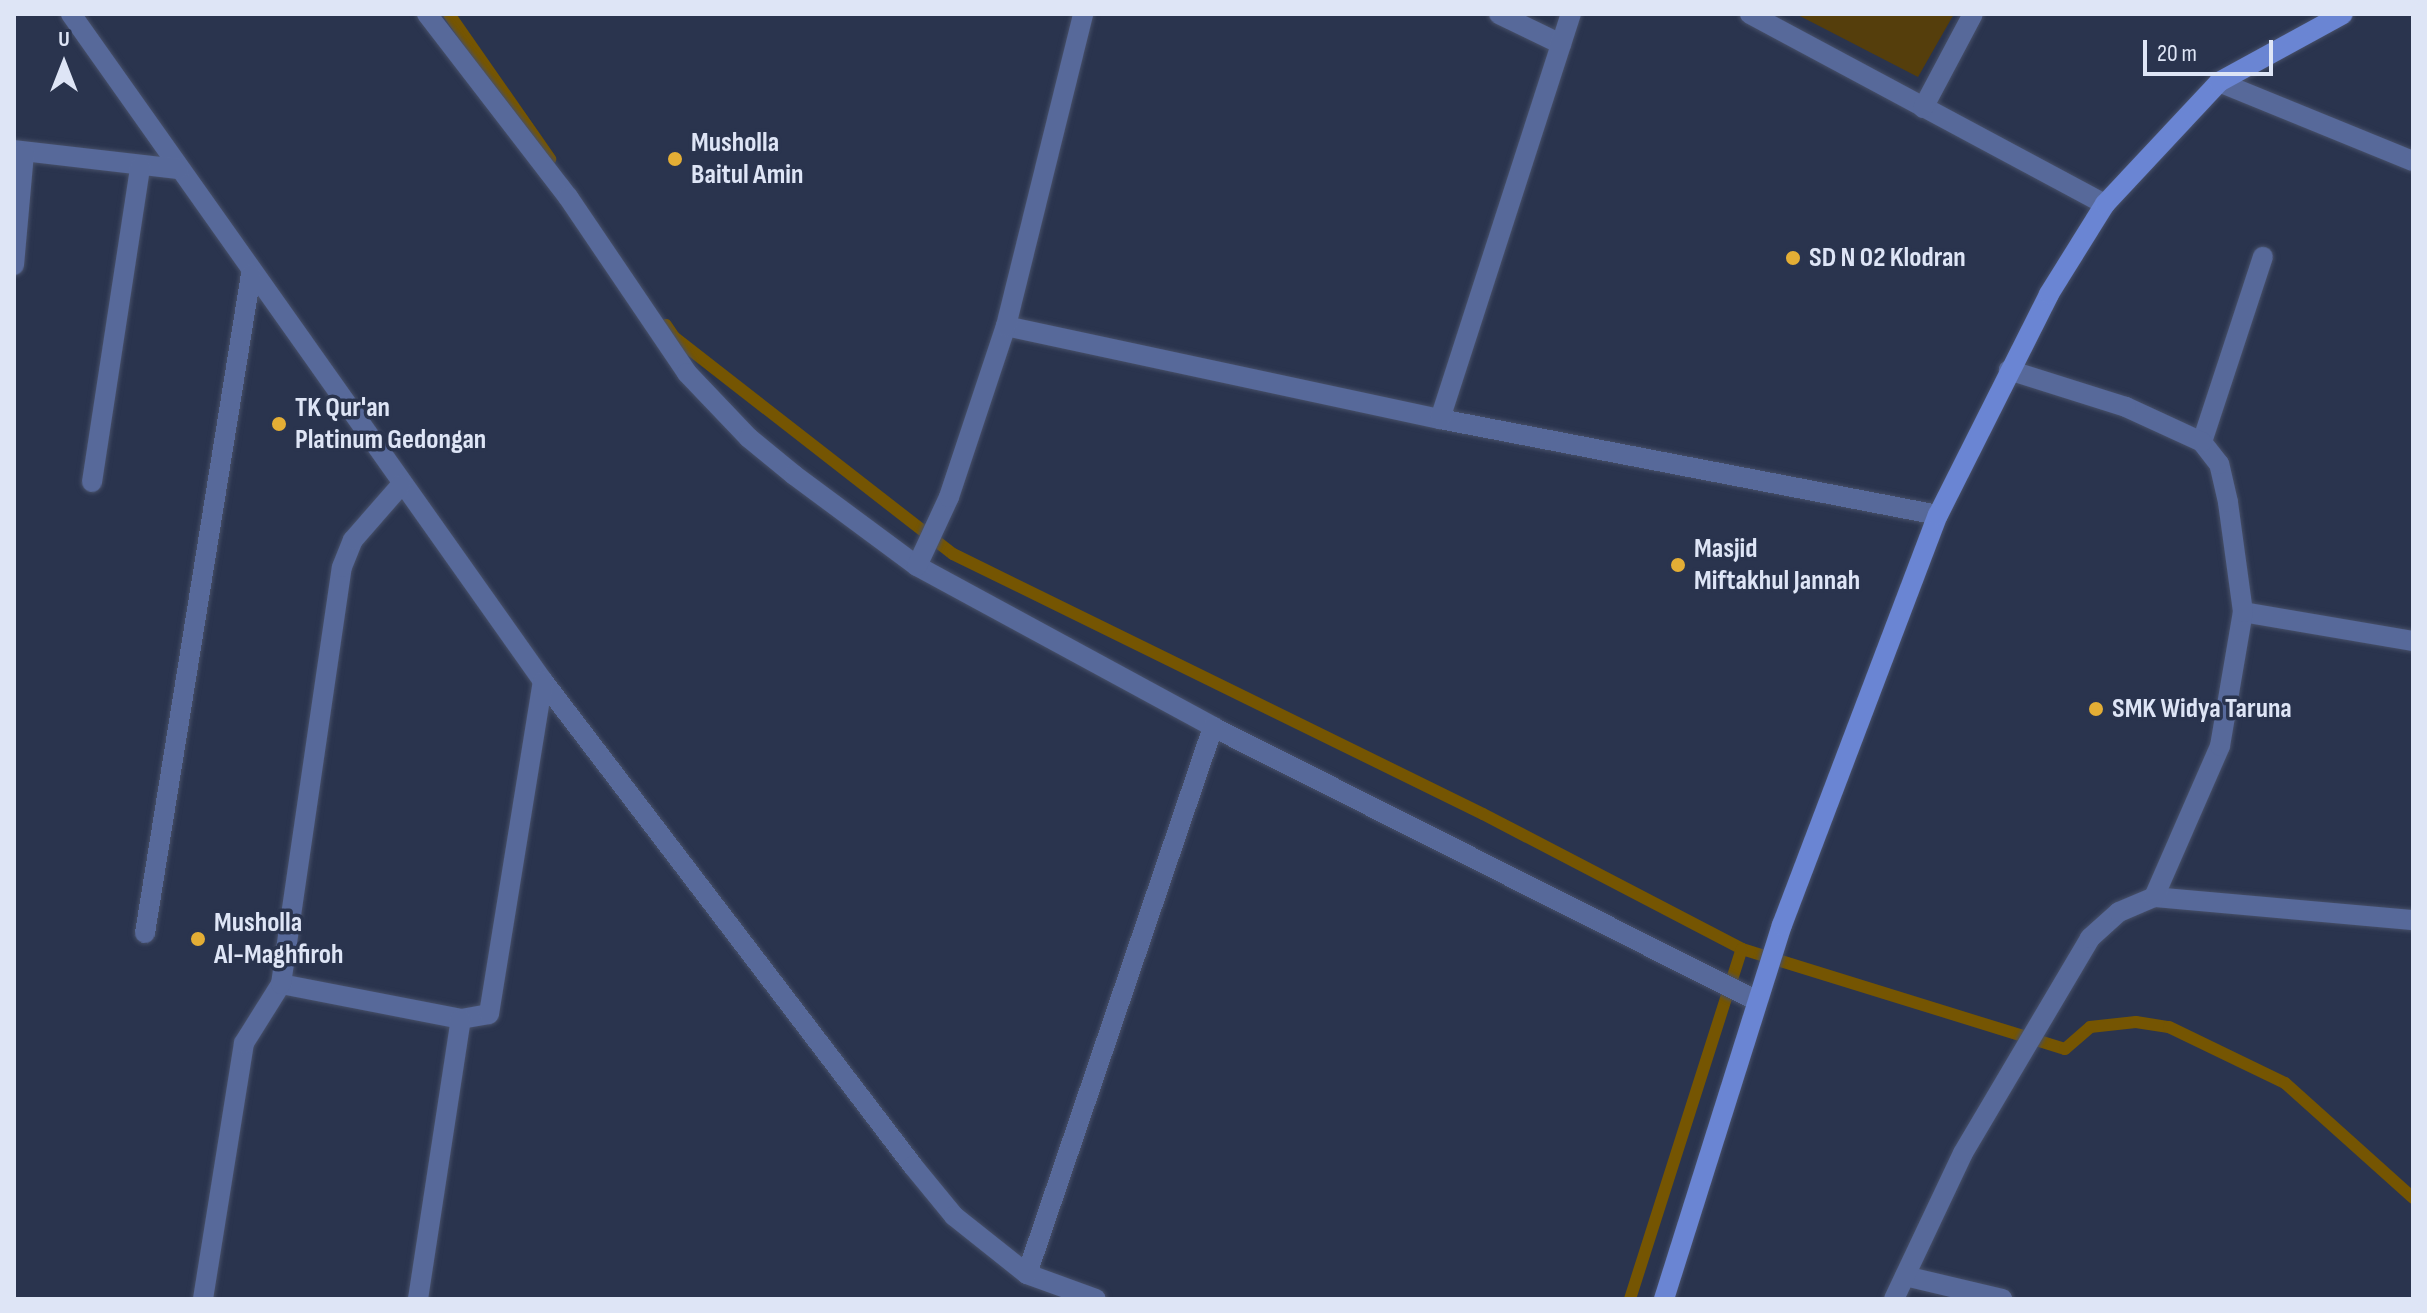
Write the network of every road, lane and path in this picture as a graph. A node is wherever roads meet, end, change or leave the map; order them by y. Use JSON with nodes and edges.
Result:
{"nodes":[{"id":1,"x":71,"y":14,"type":"edge"},
{"id":2,"x":427,"y":14,"type":"edge"},
{"id":3,"x":1083,"y":14,"type":"edge"},
{"id":4,"x":1499,"y":14,"type":"edge"},
{"id":5,"x":1571,"y":14,"type":"edge"},
{"id":6,"x":1750,"y":14,"type":"edge"},
{"id":7,"x":1973,"y":14,"type":"edge"},
{"id":8,"x":2335,"y":15,"type":"edge"},
{"id":9,"x":1561,"y":44,"type":"junction"},
{"id":10,"x":2219,"y":82,"type":"junction"},
{"id":11,"x":1923,"y":108,"type":"junction"},
{"id":12,"x":19,"y":151,"type":"edge"},
{"id":13,"x":2413,"y":161,"type":"edge"},
{"id":14,"x":140,"y":167,"type":"junction"},
{"id":15,"x":179,"y":169,"type":"junction"},
{"id":16,"x":2105,"y":204,"type":"junction"},
{"id":17,"x":2263,"y":257,"type":"dead end"},
{"id":18,"x":14,"y":265,"type":"edge"},
{"id":19,"x":251,"y":274,"type":"junction"},
{"id":20,"x":1006,"y":326,"type":"junction"},
{"id":21,"x":2009,"y":370,"type":"junction"},
{"id":22,"x":1440,"y":419,"type":"junction"},
{"id":23,"x":2202,"y":442,"type":"junction"},
{"id":24,"x":92,"y":482,"type":"dead end"},
{"id":25,"x":401,"y":485,"type":"junction"},
{"id":26,"x":1938,"y":515,"type":"junction"},
{"id":27,"x":921,"y":558,"type":"junction"},
{"id":28,"x":2243,"y":612,"type":"junction"},
{"id":29,"x":2413,"y":641,"type":"edge"},
{"id":30,"x":543,"y":681,"type":"junction"},
{"id":31,"x":1213,"y":727,"type":"junction"},
{"id":32,"x":2154,"y":897,"type":"junction"},
{"id":33,"x":2413,"y":920,"type":"edge"},
{"id":34,"x":145,"y":933,"type":"dead end"},
{"id":35,"x":281,"y":984,"type":"junction"},
{"id":36,"x":1752,"y":994,"type":"junction"},
{"id":37,"x":460,"y":1030,"type":"junction"},
{"id":38,"x":1027,"y":1274,"type":"junction"},
{"id":39,"x":1905,"y":1276,"type":"junction"},
{"id":40,"x":203,"y":1299,"type":"edge"},
{"id":41,"x":418,"y":1299,"type":"edge"},
{"id":42,"x":1096,"y":1299,"type":"edge"},
{"id":43,"x":1664,"y":1299,"type":"edge"},
{"id":44,"x":1894,"y":1299,"type":"edge"},
{"id":45,"x":2002,"y":1299,"type":"edge"}],
"edges":[{"from":1,"to":15,"type":"street"},
{"from":2,"to":27,"type":"street"},
{"from":3,"to":20,"type":"street"},
{"from":4,"to":9,"type":"street"},
{"from":5,"to":9,"type":"street"},
{"from":6,"to":11,"type":"street"},
{"from":7,"to":11,"type":"street"},
{"from":8,"to":10,"type":"main road"},
{"from":9,"to":22,"type":"street"},
{"from":10,"to":13,"type":"street"},
{"from":10,"to":16,"type":"main road"},
{"from":11,"to":16,"type":"street"},
{"from":12,"to":14,"type":"street"},
{"from":12,"to":18,"type":"street"},
{"from":14,"to":15,"type":"street"},
{"from":14,"to":24,"type":"street"},
{"from":15,"to":19,"type":"street"},
{"from":16,"to":21,"type":"main road"},
{"from":17,"to":23,"type":"street"},
{"from":19,"to":25,"type":"street"},
{"from":19,"to":34,"type":"street"},
{"from":20,"to":22,"type":"street"},
{"from":20,"to":27,"type":"street"},
{"from":21,"to":23,"type":"street"},
{"from":21,"to":26,"type":"main road"},
{"from":22,"to":26,"type":"street"},
{"from":23,"to":28,"type":"street"},
{"from":25,"to":30,"type":"street"},
{"from":25,"to":35,"type":"street"},
{"from":26,"to":36,"type":"main road"},
{"from":27,"to":31,"type":"street"},
{"from":28,"to":29,"type":"street"},
{"from":28,"to":32,"type":"street"},
{"from":30,"to":37,"type":"street"},
{"from":30,"to":38,"type":"street"},
{"from":31,"to":36,"type":"street"},
{"from":31,"to":38,"type":"street"},
{"from":32,"to":33,"type":"street"},
{"from":32,"to":39,"type":"street"},
{"from":35,"to":37,"type":"street"},
{"from":35,"to":40,"type":"street"},
{"from":36,"to":43,"type":"main road"},
{"from":37,"to":41,"type":"street"},
{"from":38,"to":42,"type":"street"},
{"from":39,"to":44,"type":"street"},
{"from":39,"to":45,"type":"street"}]}
